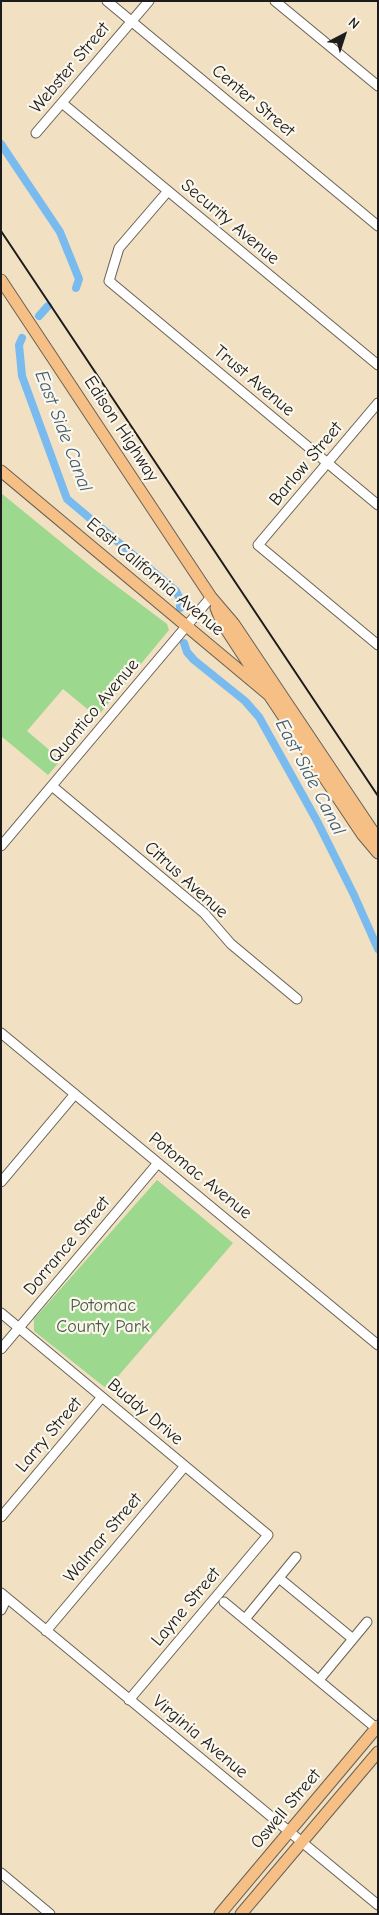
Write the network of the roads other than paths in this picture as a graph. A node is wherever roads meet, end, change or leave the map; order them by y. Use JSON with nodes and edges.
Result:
{"nodes":[{"id":1,"x":107,"y":1,"type":"edge"},
{"id":2,"x":149,"y":1,"type":"edge"},
{"id":3,"x":276,"y":1,"type":"edge"},
{"id":4,"x":131,"y":22,"type":"junction"},
{"id":5,"x":378,"y":86,"type":"edge"},
{"id":6,"x":62,"y":103,"type":"junction"},
{"id":7,"x":36,"y":133,"type":"dead end"},
{"id":8,"x":168,"y":191,"type":"junction"},
{"id":9,"x":378,"y":226,"type":"edge"},
{"id":10,"x":1,"y":280,"type":"edge"},
{"id":11,"x":378,"y":365,"type":"edge"},
{"id":12,"x":378,"y":403,"type":"edge"},
{"id":13,"x":327,"y":463,"type":"junction"},
{"id":14,"x":1,"y":471,"type":"edge"},
{"id":15,"x":378,"y":505,"type":"edge"},
{"id":16,"x":211,"y":597,"type":"junction"},
{"id":17,"x":187,"y":626,"type":"junction"},
{"id":18,"x":378,"y":645,"type":"edge"},
{"id":19,"x":269,"y":695,"type":"junction"},
{"id":20,"x":290,"y":707,"type":"junction"},
{"id":21,"x":52,"y":786,"type":"junction"},
{"id":22,"x":378,"y":842,"type":"edge"},
{"id":23,"x":1,"y":846,"type":"edge"},
{"id":24,"x":378,"y":853,"type":"edge"},
{"id":25,"x":297,"y":999,"type":"dead end"},
{"id":26,"x":1,"y":1033,"type":"edge"},
{"id":27,"x":75,"y":1094,"type":"junction"},
{"id":28,"x":158,"y":1163,"type":"junction"},
{"id":29,"x":1,"y":1182,"type":"edge"},
{"id":30,"x":1,"y":1313,"type":"edge"},
{"id":31,"x":19,"y":1328,"type":"junction"},
{"id":32,"x":378,"y":1345,"type":"edge"},
{"id":33,"x":1,"y":1349,"type":"edge"},
{"id":34,"x":102,"y":1396,"type":"junction"},
{"id":35,"x":185,"y":1466,"type":"junction"},
{"id":36,"x":1,"y":1516,"type":"edge"},
{"id":37,"x":268,"y":1535,"type":"joint"},
{"id":38,"x":296,"y":1557,"type":"dead end"},
{"id":39,"x":279,"y":1578,"type":"junction"},
{"id":40,"x":4,"y":1596,"type":"edge"},
{"id":41,"x":224,"y":1602,"type":"dead end"},
{"id":42,"x":1,"y":1610,"type":"edge"},
{"id":43,"x":245,"y":1619,"type":"junction"},
{"id":44,"x":367,"y":1622,"type":"dead end"},
{"id":45,"x":46,"y":1631,"type":"junction"},
{"id":46,"x":353,"y":1639,"type":"junction"},
{"id":47,"x":319,"y":1680,"type":"junction"},
{"id":48,"x":129,"y":1700,"type":"junction"},
{"id":49,"x":377,"y":1727,"type":"edge"},
{"id":50,"x":378,"y":1752,"type":"edge"},
{"id":51,"x":289,"y":1833,"type":"junction"},
{"id":52,"x":301,"y":1843,"type":"junction"},
{"id":53,"x":1,"y":1873,"type":"edge"},
{"id":54,"x":378,"y":1907,"type":"edge"},
{"id":55,"x":50,"y":1914,"type":"edge"},
{"id":56,"x":220,"y":1914,"type":"edge"},
{"id":57,"x":241,"y":1914,"type":"edge"},
{"id":58,"x":373,"y":1914,"type":"edge"}],
"edges":[{"from":1,"to":4,"type":"street","name":"Center Street"},
{"from":2,"to":4,"type":"street","name":"Webster Street"},
{"from":3,"to":5,"type":"street"},
{"from":4,"to":6,"type":"street","name":"Webster Street"},
{"from":4,"to":9,"type":"street","name":"Center Street"},
{"from":6,"to":7,"type":"street","name":"Webster Street"},
{"from":6,"to":8,"type":"street","name":"Security Avenue"},
{"from":8,"to":11,"type":"street","name":"Security Avenue"},
{"from":8,"to":13,"type":"street","name":"Trust Avenue"},
{"from":10,"to":16,"type":"main road","name":"Edison Highway"},
{"from":12,"to":13,"type":"street","name":"Barlow Street"},
{"from":13,"to":15,"type":"street","name":"Trust Avenue"},
{"from":13,"to":18,"type":"street","name":"Barlow Street"},
{"from":14,"to":17,"type":"main road","name":"East California Avenue"},
{"from":16,"to":17,"type":"street","name":"Quantico Avenue"},
{"from":16,"to":19,"type":"main road","name":"Edison Highway"},
{"from":16,"to":20,"type":"main road","name":"Edison Highway"},
{"from":17,"to":19,"type":"main road","name":"East California Avenue"},
{"from":17,"to":21,"type":"street","name":"Quantico Avenue"},
{"from":19,"to":20,"type":"main road","name":"East California Avenue"},
{"from":19,"to":24,"type":"main road","name":"Edison Highway"},
{"from":20,"to":22,"type":"main road","name":"Edison Highway"},
{"from":21,"to":23,"type":"street","name":"Quantico Avenue"},
{"from":21,"to":25,"type":"street","name":"Citrus Avenue"},
{"from":26,"to":27,"type":"street","name":"Potomac Avenue"},
{"from":27,"to":28,"type":"street","name":"Potomac Avenue"},
{"from":27,"to":29,"type":"street"},
{"from":28,"to":31,"type":"street","name":"Dorrance Street"},
{"from":28,"to":32,"type":"street","name":"Potomac Avenue"},
{"from":30,"to":31,"type":"street","name":"Buddy Drive"},
{"from":31,"to":33,"type":"street","name":"Dorrance Street"},
{"from":31,"to":34,"type":"street","name":"Buddy Drive"},
{"from":34,"to":35,"type":"street","name":"Buddy Drive"},
{"from":34,"to":36,"type":"street","name":"Larry Street"},
{"from":35,"to":37,"type":"street","name":"Buddy Drive"},
{"from":35,"to":45,"type":"street","name":"Walmar Street"},
{"from":37,"to":48,"type":"street","name":"Layne Street"},
{"from":38,"to":39,"type":"street"},
{"from":39,"to":43,"type":"street"},
{"from":39,"to":46,"type":"street"},
{"from":40,"to":42,"type":"street"},
{"from":40,"to":45,"type":"street","name":"Virginia Avenue"},
{"from":41,"to":43,"type":"street"},
{"from":43,"to":47,"type":"street"},
{"from":44,"to":46,"type":"street"},
{"from":45,"to":48,"type":"street","name":"Virginia Avenue"},
{"from":46,"to":47,"type":"street"},
{"from":47,"to":49,"type":"street"},
{"from":48,"to":51,"type":"street","name":"Virginia Avenue"},
{"from":49,"to":51,"type":"main road","name":"Oswell Street"},
{"from":50,"to":52,"type":"main road","name":"Oswell Street"},
{"from":51,"to":52,"type":"street","name":"Virginia Avenue"},
{"from":51,"to":56,"type":"main road","name":"Oswell Street"},
{"from":52,"to":54,"type":"street","name":"Virginia Avenue"},
{"from":52,"to":57,"type":"main road","name":"Oswell Street"},
{"from":53,"to":55,"type":"street"},
{"from":54,"to":58,"type":"street"}]}
